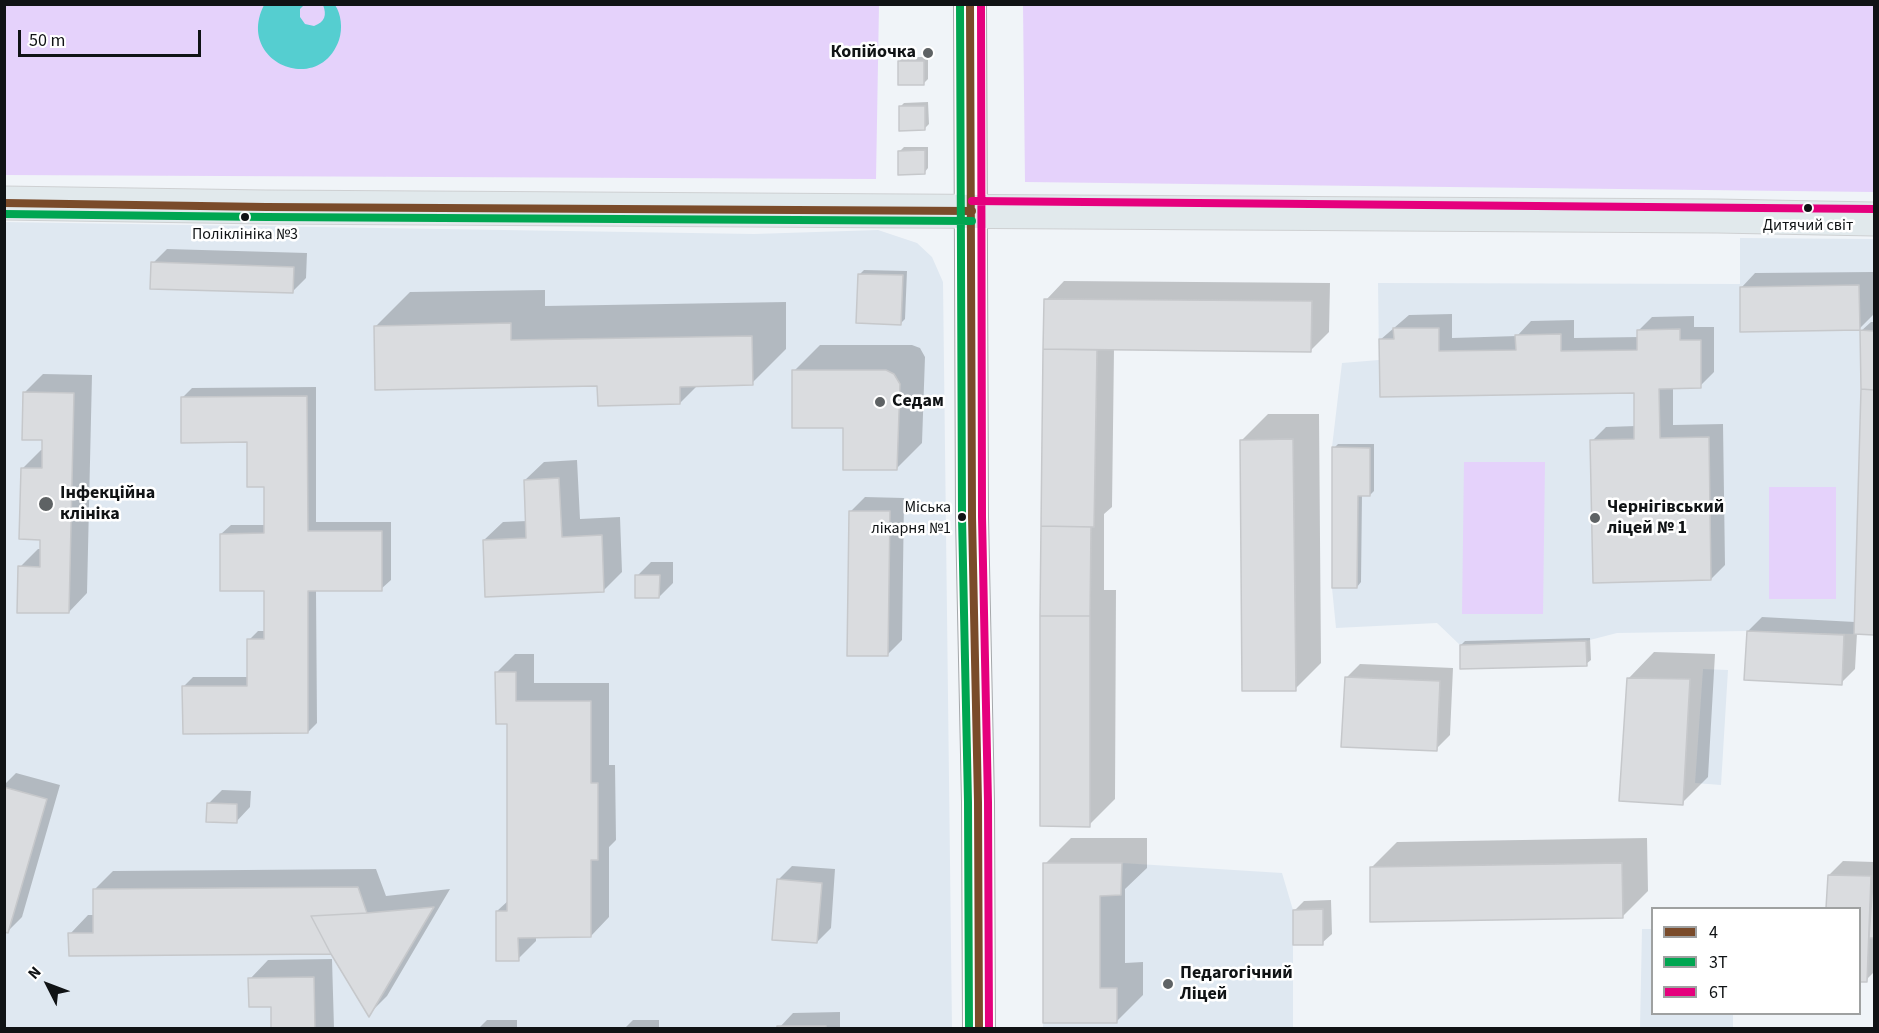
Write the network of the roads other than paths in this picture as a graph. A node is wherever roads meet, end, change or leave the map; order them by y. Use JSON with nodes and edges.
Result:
{"nodes":[{"id":1,"x":970,"y":4,"type":"edge"},
{"id":2,"x":4,"y":203,"type":"edge"},
{"id":3,"x":972,"y":211,"type":"junction"},
{"id":4,"x":1875,"y":219,"type":"edge"},
{"id":5,"x":980,"y":1029,"type":"edge"}],
"edges":[{"from":1,"to":3,"type":"main road"},
{"from":2,"to":3,"type":"main road"},
{"from":3,"to":4,"type":"main road"},
{"from":3,"to":5,"type":"main road"}]}
